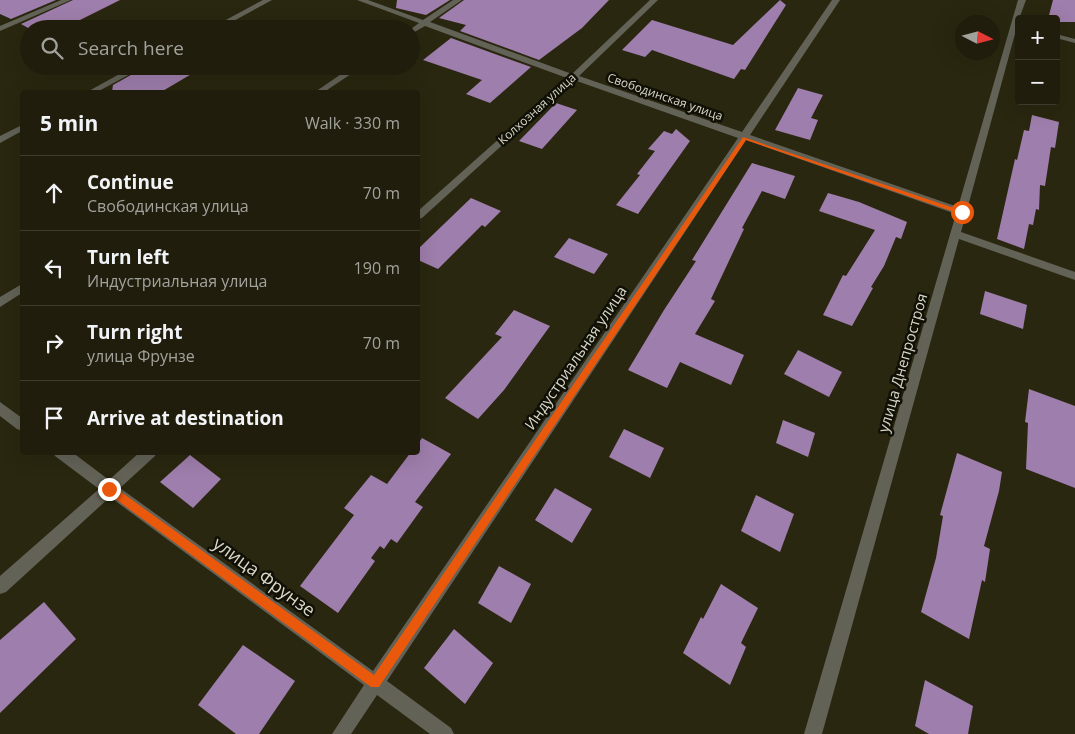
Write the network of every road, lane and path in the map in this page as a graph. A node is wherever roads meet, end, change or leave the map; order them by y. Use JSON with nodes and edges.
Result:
{"nodes":[{"id":1,"x":67,"y":0,"type":"edge"},
{"id":2,"x":268,"y":0,"type":"edge"},
{"id":3,"x":361,"y":0,"type":"edge"},
{"id":4,"x":458,"y":0,"type":"edge"},
{"id":5,"x":654,"y":0,"type":"edge"},
{"id":6,"x":836,"y":0,"type":"edge"},
{"id":7,"x":1022,"y":0,"type":"edge"},
{"id":8,"x":1019,"y":15,"type":"edge"},
{"id":9,"x":20,"y":20,"type":"edge"},
{"id":10,"x":21,"y":20,"type":"edge"},
{"id":11,"x":230,"y":20,"type":"edge"},
{"id":12,"x":426,"y":22,"type":"junction"},
{"id":13,"x":420,"y":26,"type":"edge"},
{"id":14,"x":0,"y":29,"type":"edge"},
{"id":15,"x":1015,"y":30,"type":"edge"},
{"id":16,"x":1060,"y":37,"type":"edge"},
{"id":17,"x":1075,"y":41,"type":"edge"},
{"id":18,"x":124,"y":75,"type":"edge"},
{"id":19,"x":345,"y":75,"type":"edge"},
{"id":20,"x":573,"y":78,"type":"junction"},
{"id":21,"x":95,"y":90,"type":"edge"},
{"id":22,"x":322,"y":90,"type":"edge"},
{"id":23,"x":20,"y":129,"type":"edge"},
{"id":24,"x":745,"y":138,"type":"junction"},
{"id":25,"x":0,"y":140,"type":"edge"},
{"id":26,"x":962,"y":212,"type":"junction"},
{"id":27,"x":420,"y":214,"type":"edge"},
{"id":28,"x":956,"y":234,"type":"junction"},
{"id":29,"x":1075,"y":276,"type":"edge"},
{"id":30,"x":20,"y":289,"type":"edge"},
{"id":31,"x":0,"y":303,"type":"edge"},
{"id":32,"x":0,"y":408,"type":"edge"},
{"id":33,"x":20,"y":423,"type":"edge"},
{"id":34,"x":64,"y":455,"type":"edge"},
{"id":35,"x":147,"y":455,"type":"edge"},
{"id":36,"x":109,"y":489,"type":"junction"},
{"id":37,"x":0,"y":586,"type":"edge"},
{"id":38,"x":375,"y":683,"type":"junction"},
{"id":39,"x":341,"y":734,"type":"edge"},
{"id":40,"x":445,"y":734,"type":"edge"},
{"id":41,"x":813,"y":734,"type":"edge"}],
"edges":[{"from":1,"to":10,"type":"street"},
{"from":2,"to":11,"type":"street"},
{"from":3,"to":12,"type":"street","name":"Свободинская улица"},
{"from":4,"to":12,"type":"street"},
{"from":5,"to":20,"type":"street","name":"Колхозная улица"},
{"from":6,"to":24,"type":"street","name":"Индустриальная улица"},
{"from":7,"to":8,"type":"street","name":"улица Днепростроя"},
{"from":9,"to":14,"type":"street"},
{"from":12,"to":13,"type":"street"},
{"from":12,"to":20,"type":"street","name":"Свободинская улица"},
{"from":15,"to":26,"type":"street","name":"улица Днепростроя"},
{"from":16,"to":17,"type":"street"},
{"from":18,"to":21,"type":"street"},
{"from":19,"to":22,"type":"street"},
{"from":20,"to":24,"type":"street","name":"Свободинская улица"},
{"from":20,"to":27,"type":"street","name":"Колхозная улица"},
{"from":23,"to":25,"type":"street"},
{"from":24,"to":26,"type":"street","name":"Свободинская улица"},
{"from":24,"to":38,"type":"street","name":"Индустриальная улица"},
{"from":26,"to":28,"type":"street","name":"улица Днепростроя"},
{"from":28,"to":29,"type":"street"},
{"from":28,"to":41,"type":"street","name":"улица Днепростроя"},
{"from":30,"to":31,"type":"street"},
{"from":32,"to":33,"type":"street"},
{"from":34,"to":36,"type":"street","name":"улица Фрунзе"},
{"from":35,"to":36,"type":"street"},
{"from":36,"to":37,"type":"street"},
{"from":36,"to":38,"type":"street","name":"улица Фрунзе"},
{"from":38,"to":39,"type":"street","name":"Индустриальная улица"},
{"from":38,"to":40,"type":"street","name":"улица Фрунзе"}]}
